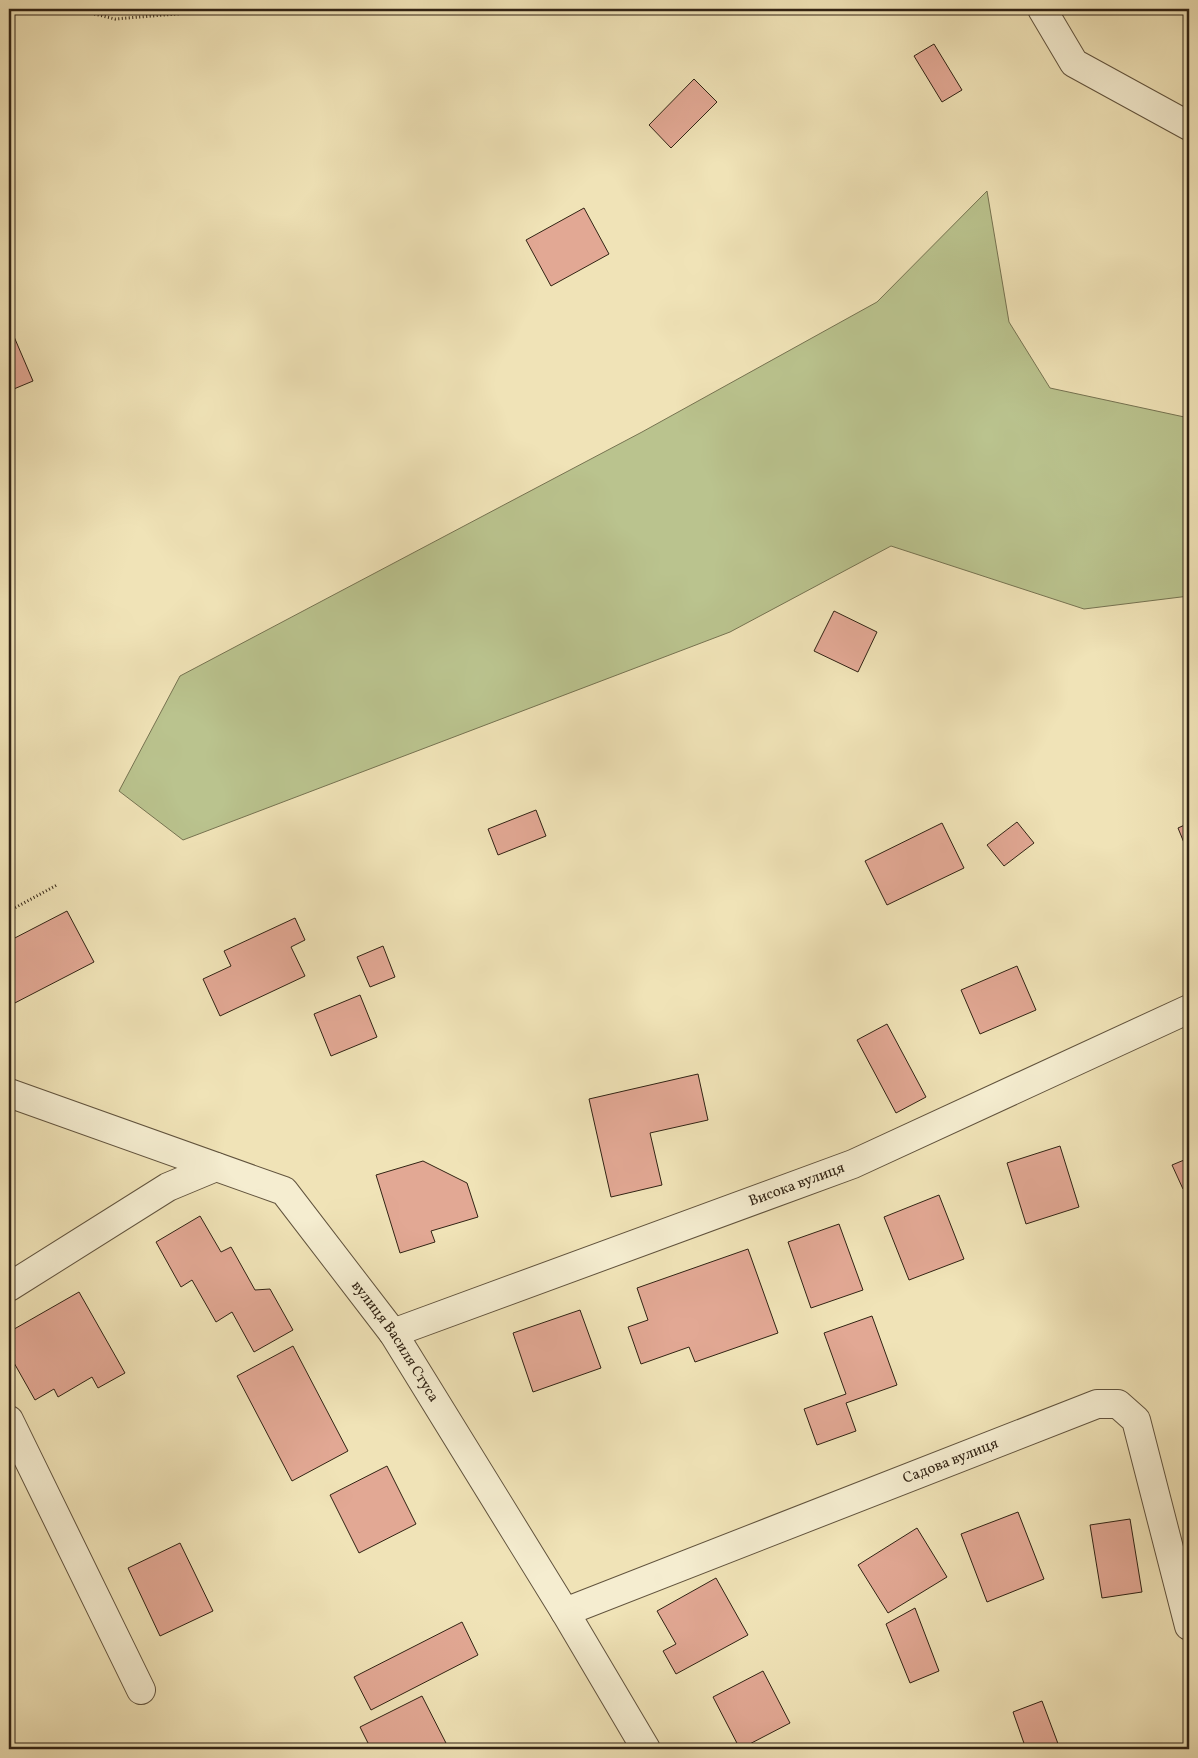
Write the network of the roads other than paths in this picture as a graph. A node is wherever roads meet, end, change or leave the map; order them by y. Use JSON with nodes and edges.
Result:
{"nodes":[{"id":1,"x":1042,"y":9,"type":"edge"},
{"id":2,"x":1189,"y":126,"type":"edge"},
{"id":3,"x":1189,"y":1009,"type":"edge"},
{"id":4,"x":9,"y":1093,"type":"edge"},
{"id":5,"x":216,"y":1168,"type":"junction"},
{"id":6,"x":9,"y":1287,"type":"edge"},
{"id":7,"x":393,"y":1333,"type":"junction"},
{"id":8,"x":9,"y":1420,"type":"edge"},
{"id":9,"x":565,"y":1612,"type":"junction"},
{"id":10,"x":1189,"y":1626,"type":"edge"},
{"id":11,"x":141,"y":1690,"type":"dead end"},
{"id":12,"x":646,"y":1749,"type":"edge"}],
"edges":[{"from":1,"to":2,"type":"street"},
{"from":3,"to":7,"type":"street","name":"Висока вулиця"},
{"from":4,"to":5,"type":"street","name":"вулиця Василя Стуса"},
{"from":5,"to":6,"type":"street"},
{"from":5,"to":7,"type":"street","name":"вулиця Василя Стуса"},
{"from":7,"to":9,"type":"street","name":"вулиця Василя Стуса"},
{"from":8,"to":11,"type":"street"},
{"from":9,"to":10,"type":"street","name":"Садова вулиця"},
{"from":9,"to":12,"type":"street","name":"вулиця Василя Стуса"}]}
